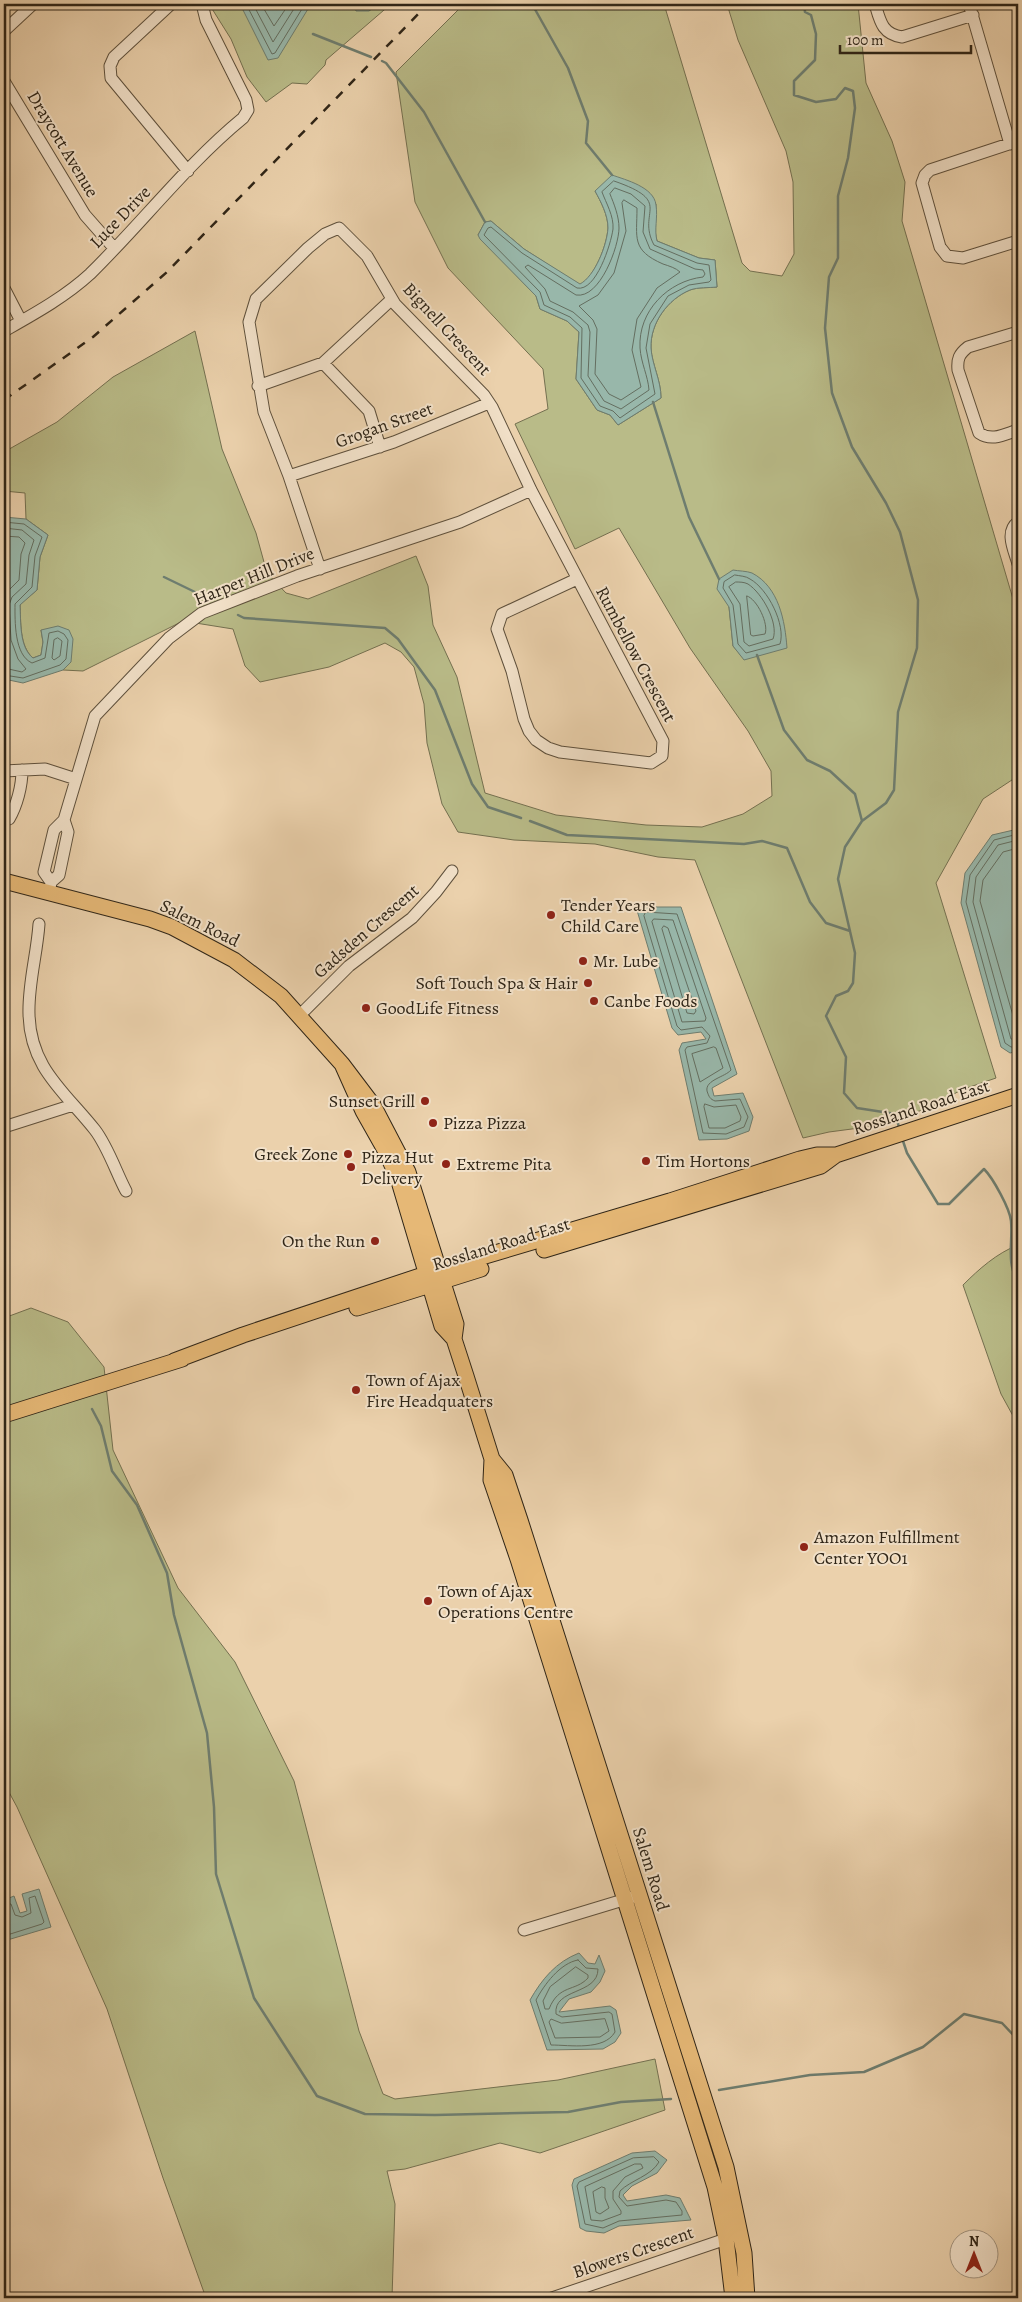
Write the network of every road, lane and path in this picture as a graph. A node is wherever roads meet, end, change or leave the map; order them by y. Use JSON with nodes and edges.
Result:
{"nodes":[{"id":1,"x":33,"y":4,"type":"edge"},
{"id":2,"x":171,"y":4,"type":"edge"},
{"id":3,"x":202,"y":4,"type":"edge"},
{"id":4,"x":875,"y":4,"type":"edge"},
{"id":5,"x":971,"y":9,"type":"edge"},
{"id":6,"x":4,"y":31,"type":"edge"},
{"id":7,"x":4,"y":80,"type":"edge"},
{"id":8,"x":1014,"y":142,"type":"edge"},
{"id":9,"x":188,"y":170,"type":"junction"},
{"id":10,"x":1018,"y":241,"type":"edge"},
{"id":11,"x":114,"y":248,"type":"junction"},
{"id":12,"x":4,"y":288,"type":"edge"},
{"id":13,"x":392,"y":299,"type":"junction"},
{"id":14,"x":21,"y":322,"type":"junction"},
{"id":15,"x":4,"y":331,"type":"edge"},
{"id":16,"x":1018,"y":332,"type":"edge"},
{"id":17,"x":323,"y":363,"type":"junction"},
{"id":18,"x":258,"y":386,"type":"junction"},
{"id":19,"x":489,"y":403,"type":"junction"},
{"id":20,"x":1018,"y":430,"type":"edge"},
{"id":21,"x":380,"y":447,"type":"junction"},
{"id":22,"x":289,"y":476,"type":"junction"},
{"id":23,"x":531,"y":490,"type":"junction"},
{"id":24,"x":1018,"y":522,"type":"edge"},
{"id":25,"x":1018,"y":564,"type":"edge"},
{"id":26,"x":320,"y":569,"type":"junction"},
{"id":27,"x":577,"y":579,"type":"junction"},
{"id":28,"x":22,"y":770,"type":"junction"},
{"id":29,"x":4,"y":771,"type":"edge"},
{"id":30,"x":76,"y":779,"type":"junction"},
{"id":31,"x":4,"y":820,"type":"edge"},
{"id":32,"x":452,"y":871,"type":"dead end"},
{"id":33,"x":4,"y":881,"type":"edge"},
{"id":34,"x":50,"y":887,"type":"junction"},
{"id":35,"x":39,"y":924,"type":"dead end"},
{"id":36,"x":300,"y":1015,"type":"junction"},
{"id":37,"x":1018,"y":1096,"type":"edge"},
{"id":38,"x":73,"y":1106,"type":"junction"},
{"id":39,"x":4,"y":1127,"type":"edge"},
{"id":40,"x":126,"y":1191,"type":"dead end"},
{"id":41,"x":434,"y":1278,"type":"junction"},
{"id":42,"x":4,"y":1415,"type":"edge"},
{"id":43,"x":632,"y":1898,"type":"junction"},
{"id":44,"x":524,"y":1930,"type":"dead end"},
{"id":45,"x":726,"y":2239,"type":"junction"},
{"id":46,"x":552,"y":2298,"type":"edge"},
{"id":47,"x":733,"y":2298,"type":"edge"},
{"id":48,"x":747,"y":2298,"type":"edge"}],
"edges":[{"from":1,"to":6,"type":"street"},
{"from":2,"to":9,"type":"street"},
{"from":3,"to":9,"type":"street","name":"Luce Drive"},
{"from":4,"to":5,"type":"street"},
{"from":5,"to":8,"type":"street"},
{"from":7,"to":11,"type":"street","name":"Draycott Avenue"},
{"from":8,"to":10,"type":"street"},
{"from":9,"to":11,"type":"street","name":"Luce Drive"},
{"from":11,"to":14,"type":"street","name":"Luce Drive"},
{"from":12,"to":14,"type":"street"},
{"from":13,"to":17,"type":"street"},
{"from":13,"to":18,"type":"street","name":"Bignell Crescent"},
{"from":13,"to":19,"type":"street","name":"Bignell Crescent"},
{"from":14,"to":15,"type":"street","name":"Luce Drive"},
{"from":16,"to":20,"type":"street"},
{"from":17,"to":18,"type":"street"},
{"from":17,"to":21,"type":"street"},
{"from":18,"to":22,"type":"street","name":"Bignell Crescent"},
{"from":19,"to":21,"type":"street","name":"Grogan Street"},
{"from":19,"to":23,"type":"street","name":"Bignell Crescent"},
{"from":21,"to":22,"type":"street","name":"Grogan Street"},
{"from":22,"to":26,"type":"street","name":"Bignell Crescent"},
{"from":23,"to":26,"type":"street","name":"Harper Hill Drive"},
{"from":23,"to":27,"type":"street","name":"Rumbellow Crescent"},
{"from":24,"to":25,"type":"street"},
{"from":26,"to":30,"type":"street","name":"Harper Hill Drive"},
{"from":27,"to":27,"type":"street","name":"Rumbellow Crescent"},
{"from":28,"to":29,"type":"street"},
{"from":28,"to":30,"type":"street"},
{"from":28,"to":31,"type":"street"},
{"from":30,"to":34,"type":"street","name":"Harper Hill Drive"},
{"from":32,"to":36,"type":"street","name":"Gadsden Crescent"},
{"from":33,"to":34,"type":"main road","name":"Salem Road"},
{"from":34,"to":36,"type":"main road","name":"Salem Road"},
{"from":35,"to":38,"type":"street"},
{"from":36,"to":41,"type":"main road","name":"Salem Road"},
{"from":37,"to":41,"type":"main road","name":"Rossland Road East"},
{"from":38,"to":39,"type":"street"},
{"from":38,"to":40,"type":"street"},
{"from":41,"to":42,"type":"main road","name":"Rossland Road East"},
{"from":41,"to":43,"type":"main road","name":"Salem Road"},
{"from":43,"to":44,"type":"street"},
{"from":43,"to":45,"type":"main road","name":"Salem Road"},
{"from":43,"to":48,"type":"main road","name":"Salem Road"},
{"from":45,"to":46,"type":"street","name":"Blowers Crescent"},
{"from":45,"to":47,"type":"main road","name":"Salem Road"}]}
